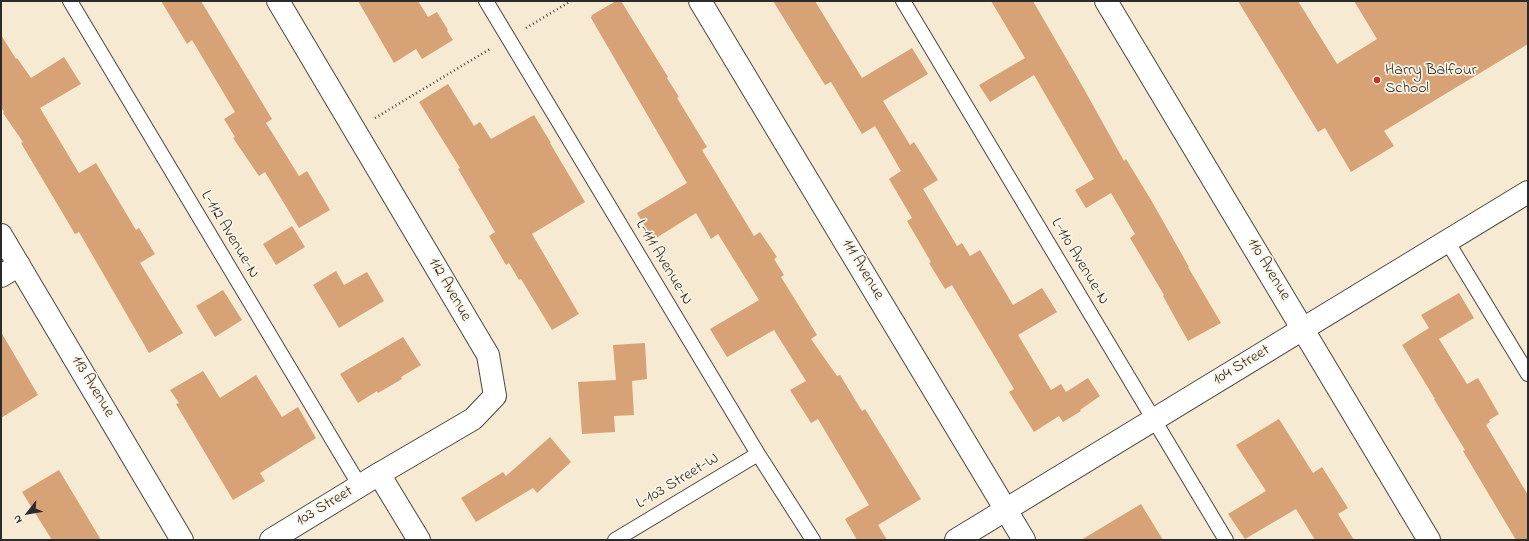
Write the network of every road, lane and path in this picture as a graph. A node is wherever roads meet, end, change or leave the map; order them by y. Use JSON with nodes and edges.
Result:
{"nodes":[{"id":1,"x":70,"y":1,"type":"edge"},
{"id":2,"x":278,"y":1,"type":"edge"},
{"id":3,"x":486,"y":1,"type":"edge"},
{"id":4,"x":571,"y":1,"type":"edge"},
{"id":5,"x":700,"y":1,"type":"edge"},
{"id":6,"x":903,"y":1,"type":"edge"},
{"id":7,"x":1106,"y":1,"type":"edge"},
{"id":8,"x":508,"y":38,"type":"junction"},
{"id":9,"x":355,"y":130,"type":"junction"},
{"id":10,"x":1528,"y":192,"type":"edge"},
{"id":11,"x":1,"y":235,"type":"edge"},
{"id":12,"x":1447,"y":242,"type":"junction"},
{"id":13,"x":10,"y":270,"type":"edge"},
{"id":14,"x":1303,"y":329,"type":"junction"},
{"id":15,"x":1528,"y":374,"type":"edge"},
{"id":16,"x":1153,"y":420,"type":"junction"},
{"id":17,"x":758,"y":454,"type":"junction"},
{"id":18,"x":378,"y":474,"type":"junction"},
{"id":19,"x":360,"y":486,"type":"junction"},
{"id":20,"x":1006,"y":509,"type":"junction"},
{"id":21,"x":182,"y":540,"type":"edge"},
{"id":22,"x":271,"y":540,"type":"edge"},
{"id":23,"x":419,"y":540,"type":"edge"},
{"id":24,"x":615,"y":540,"type":"edge"},
{"id":25,"x":813,"y":540,"type":"edge"},
{"id":26,"x":956,"y":540,"type":"edge"},
{"id":27,"x":1024,"y":540,"type":"edge"},
{"id":28,"x":1226,"y":540,"type":"edge"},
{"id":29,"x":1429,"y":540,"type":"edge"}],
"edges":[{"from":1,"to":19,"type":"lane","name":"L-112 Avenue-N"},
{"from":2,"to":9,"type":"street","name":"112 Avenue"},
{"from":3,"to":8,"type":"lane","name":"L-111 Avenue-N"},
{"from":4,"to":8,"type":"path"},
{"from":5,"to":20,"type":"street","name":"111 Avenue"},
{"from":6,"to":16,"type":"lane","name":"L-110 Avenue-N"},
{"from":7,"to":14,"type":"street","name":"110 Avenue"},
{"from":8,"to":9,"type":"path"},
{"from":8,"to":17,"type":"lane","name":"L-111 Avenue-N"},
{"from":9,"to":18,"type":"street","name":"112 Avenue"},
{"from":10,"to":12,"type":"street","name":"104 Street"},
{"from":11,"to":13,"type":"street","name":"113 Avenue"},
{"from":12,"to":14,"type":"street","name":"104 Street"},
{"from":12,"to":15,"type":"lane"},
{"from":13,"to":21,"type":"street","name":"113 Avenue"},
{"from":14,"to":16,"type":"street","name":"104 Street"},
{"from":14,"to":29,"type":"street","name":"110 Avenue"},
{"from":16,"to":20,"type":"street","name":"104 Street"},
{"from":16,"to":28,"type":"lane","name":"L-110 Avenue-N"},
{"from":17,"to":24,"type":"lane","name":"L-103 Street-W"},
{"from":17,"to":25,"type":"lane","name":"L-111 Avenue-N"},
{"from":18,"to":19,"type":"street","name":"103 Street"},
{"from":18,"to":23,"type":"street"},
{"from":19,"to":22,"type":"street","name":"103 Street"},
{"from":20,"to":26,"type":"street","name":"104 Street"},
{"from":20,"to":27,"type":"street","name":"111 Avenue"}]}
